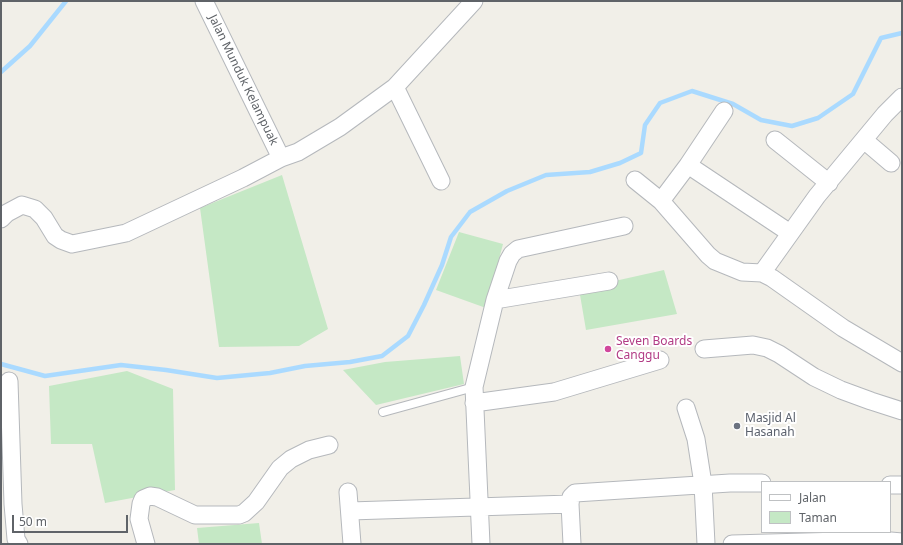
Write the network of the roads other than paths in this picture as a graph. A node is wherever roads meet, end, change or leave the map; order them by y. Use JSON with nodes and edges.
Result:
{"nodes":[{"id":1,"x":204,"y":1,"type":"edge"},
{"id":2,"x":474,"y":1,"type":"edge"},
{"id":3,"x":394,"y":87,"type":"junction"},
{"id":4,"x":902,"y":97,"type":"edge"},
{"id":5,"x":724,"y":110,"type":"dead end"},
{"id":6,"x":775,"y":140,"type":"dead end"},
{"id":7,"x":864,"y":140,"type":"junction"},
{"id":8,"x":281,"y":158,"type":"junction"},
{"id":9,"x":891,"y":163,"type":"dead end"},
{"id":10,"x":688,"y":164,"type":"junction"},
{"id":11,"x":635,"y":180,"type":"dead end"},
{"id":12,"x":441,"y":181,"type":"dead end"},
{"id":13,"x":829,"y":183,"type":"junction"},
{"id":14,"x":660,"y":201,"type":"junction"},
{"id":15,"x":1,"y":219,"type":"edge"},
{"id":16,"x":624,"y":226,"type":"dead end"},
{"id":17,"x":790,"y":233,"type":"junction"},
{"id":18,"x":762,"y":273,"type":"junction"},
{"id":19,"x":609,"y":281,"type":"dead end"},
{"id":20,"x":495,"y":300,"type":"junction"},
{"id":21,"x":704,"y":350,"type":"dead end"},
{"id":22,"x":660,"y":360,"type":"dead end"},
{"id":23,"x":902,"y":363,"type":"edge"},
{"id":24,"x":9,"y":381,"type":"dead end"},
{"id":25,"x":474,"y":395,"type":"junction"},
{"id":26,"x":686,"y":408,"type":"dead end"},
{"id":27,"x":902,"y":411,"type":"edge"},
{"id":28,"x":383,"y":412,"type":"dead end"},
{"id":29,"x":329,"y":444,"type":"dead end"},
{"id":30,"x":761,"y":483,"type":"edge"},
{"id":31,"x":704,"y":484,"type":"junction"},
{"id":32,"x":891,"y":485,"type":"edge"},
{"id":33,"x":902,"y":485,"type":"edge"},
{"id":34,"x":348,"y":492,"type":"dead end"},
{"id":35,"x":570,"y":504,"type":"junction"},
{"id":36,"x":480,"y":507,"type":"junction"},
{"id":37,"x":350,"y":511,"type":"junction"},
{"id":38,"x":902,"y":542,"type":"edge"},
{"id":39,"x":19,"y":544,"type":"edge"},
{"id":40,"x":146,"y":544,"type":"edge"},
{"id":41,"x":352,"y":544,"type":"edge"},
{"id":42,"x":481,"y":544,"type":"edge"},
{"id":43,"x":572,"y":544,"type":"edge"},
{"id":44,"x":706,"y":544,"type":"edge"},
{"id":45,"x":732,"y":544,"type":"edge"}],
"edges":[{"from":1,"to":8,"type":"street","name":"Jalan Munduk Kelampuak"},
{"from":2,"to":3,"type":"street"},
{"from":3,"to":8,"type":"street"},
{"from":3,"to":12,"type":"street"},
{"from":4,"to":7,"type":"street"},
{"from":5,"to":10,"type":"street"},
{"from":6,"to":13,"type":"street"},
{"from":7,"to":9,"type":"street"},
{"from":7,"to":13,"type":"street"},
{"from":8,"to":15,"type":"street"},
{"from":10,"to":14,"type":"street"},
{"from":10,"to":17,"type":"street"},
{"from":11,"to":14,"type":"street"},
{"from":13,"to":17,"type":"street"},
{"from":14,"to":18,"type":"street"},
{"from":16,"to":20,"type":"street"},
{"from":17,"to":18,"type":"street"},
{"from":18,"to":23,"type":"street"},
{"from":19,"to":20,"type":"street"},
{"from":20,"to":25,"type":"street"},
{"from":21,"to":27,"type":"street"},
{"from":22,"to":25,"type":"street"},
{"from":24,"to":39,"type":"street"},
{"from":25,"to":28,"type":"lane"},
{"from":25,"to":36,"type":"street"},
{"from":26,"to":31,"type":"street"},
{"from":29,"to":40,"type":"street"},
{"from":30,"to":31,"type":"street"},
{"from":31,"to":35,"type":"street"},
{"from":31,"to":44,"type":"street"},
{"from":32,"to":33,"type":"street"},
{"from":34,"to":37,"type":"street"},
{"from":35,"to":36,"type":"street"},
{"from":35,"to":43,"type":"street"},
{"from":36,"to":37,"type":"street"},
{"from":36,"to":42,"type":"street"},
{"from":37,"to":41,"type":"street"},
{"from":38,"to":45,"type":"street"}]}
